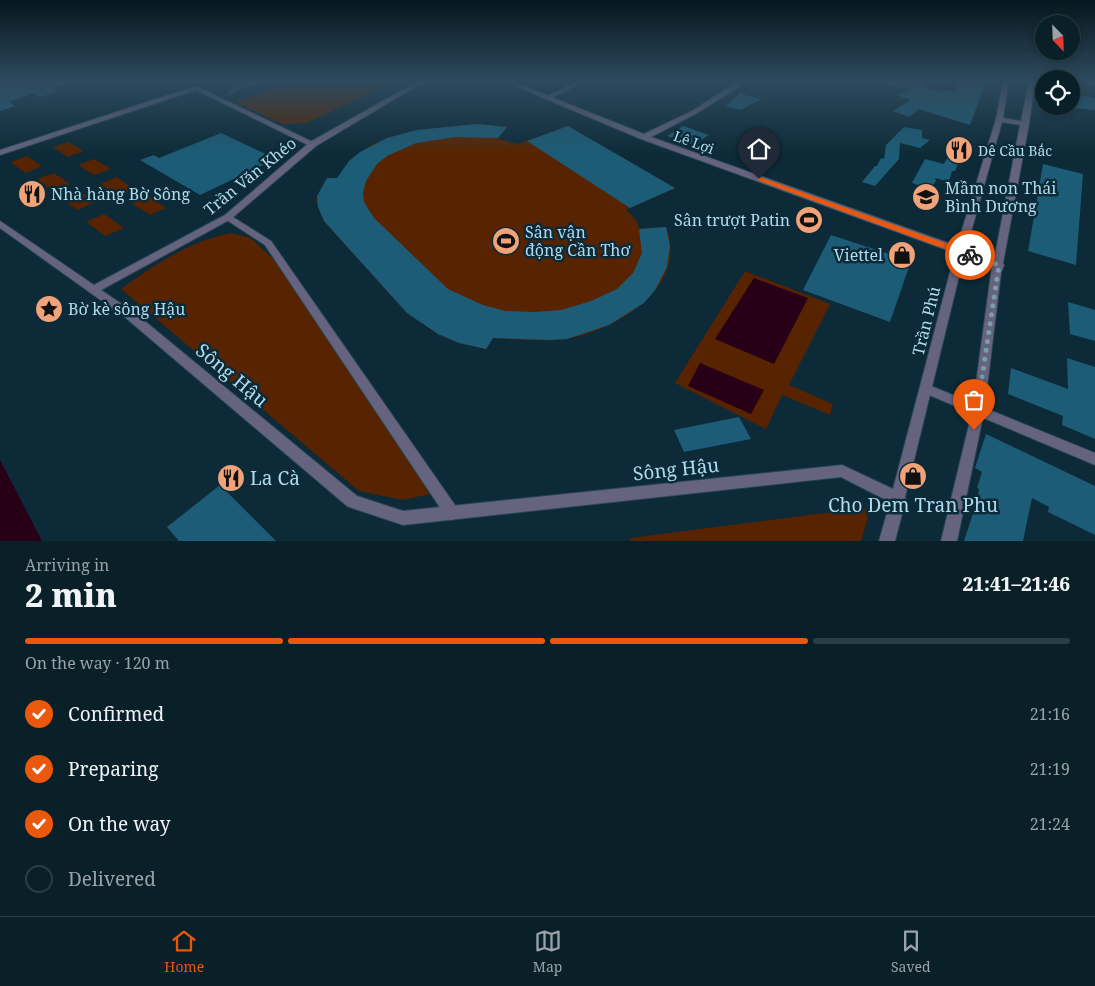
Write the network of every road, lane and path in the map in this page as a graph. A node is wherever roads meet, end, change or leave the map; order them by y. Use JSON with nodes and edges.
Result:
{"nodes":[{"id":1,"x":141,"y":106,"type":"edge"},
{"id":2,"x":234,"y":106,"type":"edge"},
{"id":3,"x":379,"y":106,"type":"edge"},
{"id":4,"x":571,"y":106,"type":"edge"},
{"id":5,"x":704,"y":106,"type":"edge"},
{"id":6,"x":1002,"y":106,"type":"edge"},
{"id":7,"x":1028,"y":106,"type":"edge"},
{"id":8,"x":1000,"y":118,"type":"junction"},
{"id":9,"x":1025,"y":124,"type":"junction"},
{"id":10,"x":644,"y":137,"type":"junction"},
{"id":11,"x":314,"y":144,"type":"junction"},
{"id":12,"x":0,"y":153,"type":"edge"},
{"id":13,"x":228,"y":217,"type":"junction"},
{"id":14,"x":0,"y":224,"type":"edge"},
{"id":15,"x":960,"y":252,"type":"junction"},
{"id":16,"x":999,"y":265,"type":"junction"},
{"id":17,"x":95,"y":289,"type":"junction"},
{"id":18,"x":926,"y":389,"type":"junction"},
{"id":19,"x":978,"y":412,"type":"junction"},
{"id":20,"x":1095,"y":459,"type":"edge"},
{"id":21,"x":899,"y":500,"type":"junction"},
{"id":22,"x":452,"y":513,"type":"junction"},
{"id":23,"x":887,"y":541,"type":"edge"},
{"id":24,"x":949,"y":541,"type":"edge"}],
"edges":[{"from":1,"to":12,"type":"street"},
{"from":2,"to":11,"type":"street"},
{"from":3,"to":11,"type":"street","name":"Trần Văn Khéo"},
{"from":4,"to":10,"type":"street","name":"Lê Lợi"},
{"from":5,"to":10,"type":"street"},
{"from":6,"to":8,"type":"street","name":"Trần Phú"},
{"from":7,"to":9,"type":"street"},
{"from":8,"to":9,"type":"street"},
{"from":8,"to":15,"type":"street","name":"Trần Phú"},
{"from":9,"to":16,"type":"street"},
{"from":10,"to":15,"type":"street","name":"Lê Lợi"},
{"from":11,"to":13,"type":"street","name":"Trần Văn Khéo"},
{"from":13,"to":17,"type":"street","name":"Trần Văn Khéo"},
{"from":13,"to":22,"type":"street"},
{"from":14,"to":17,"type":"street","name":"Sông Hậu"},
{"from":15,"to":16,"type":"street","name":"Lê Lợi"},
{"from":15,"to":18,"type":"street","name":"Trần Phú"},
{"from":16,"to":19,"type":"street"},
{"from":17,"to":22,"type":"street","name":"Sông Hậu"},
{"from":18,"to":19,"type":"street"},
{"from":18,"to":21,"type":"street","name":"Trần Phú"},
{"from":19,"to":20,"type":"street"},
{"from":19,"to":24,"type":"street"},
{"from":21,"to":22,"type":"street","name":"Sông Hậu"},
{"from":21,"to":23,"type":"street","name":"Trần Phú"}]}
